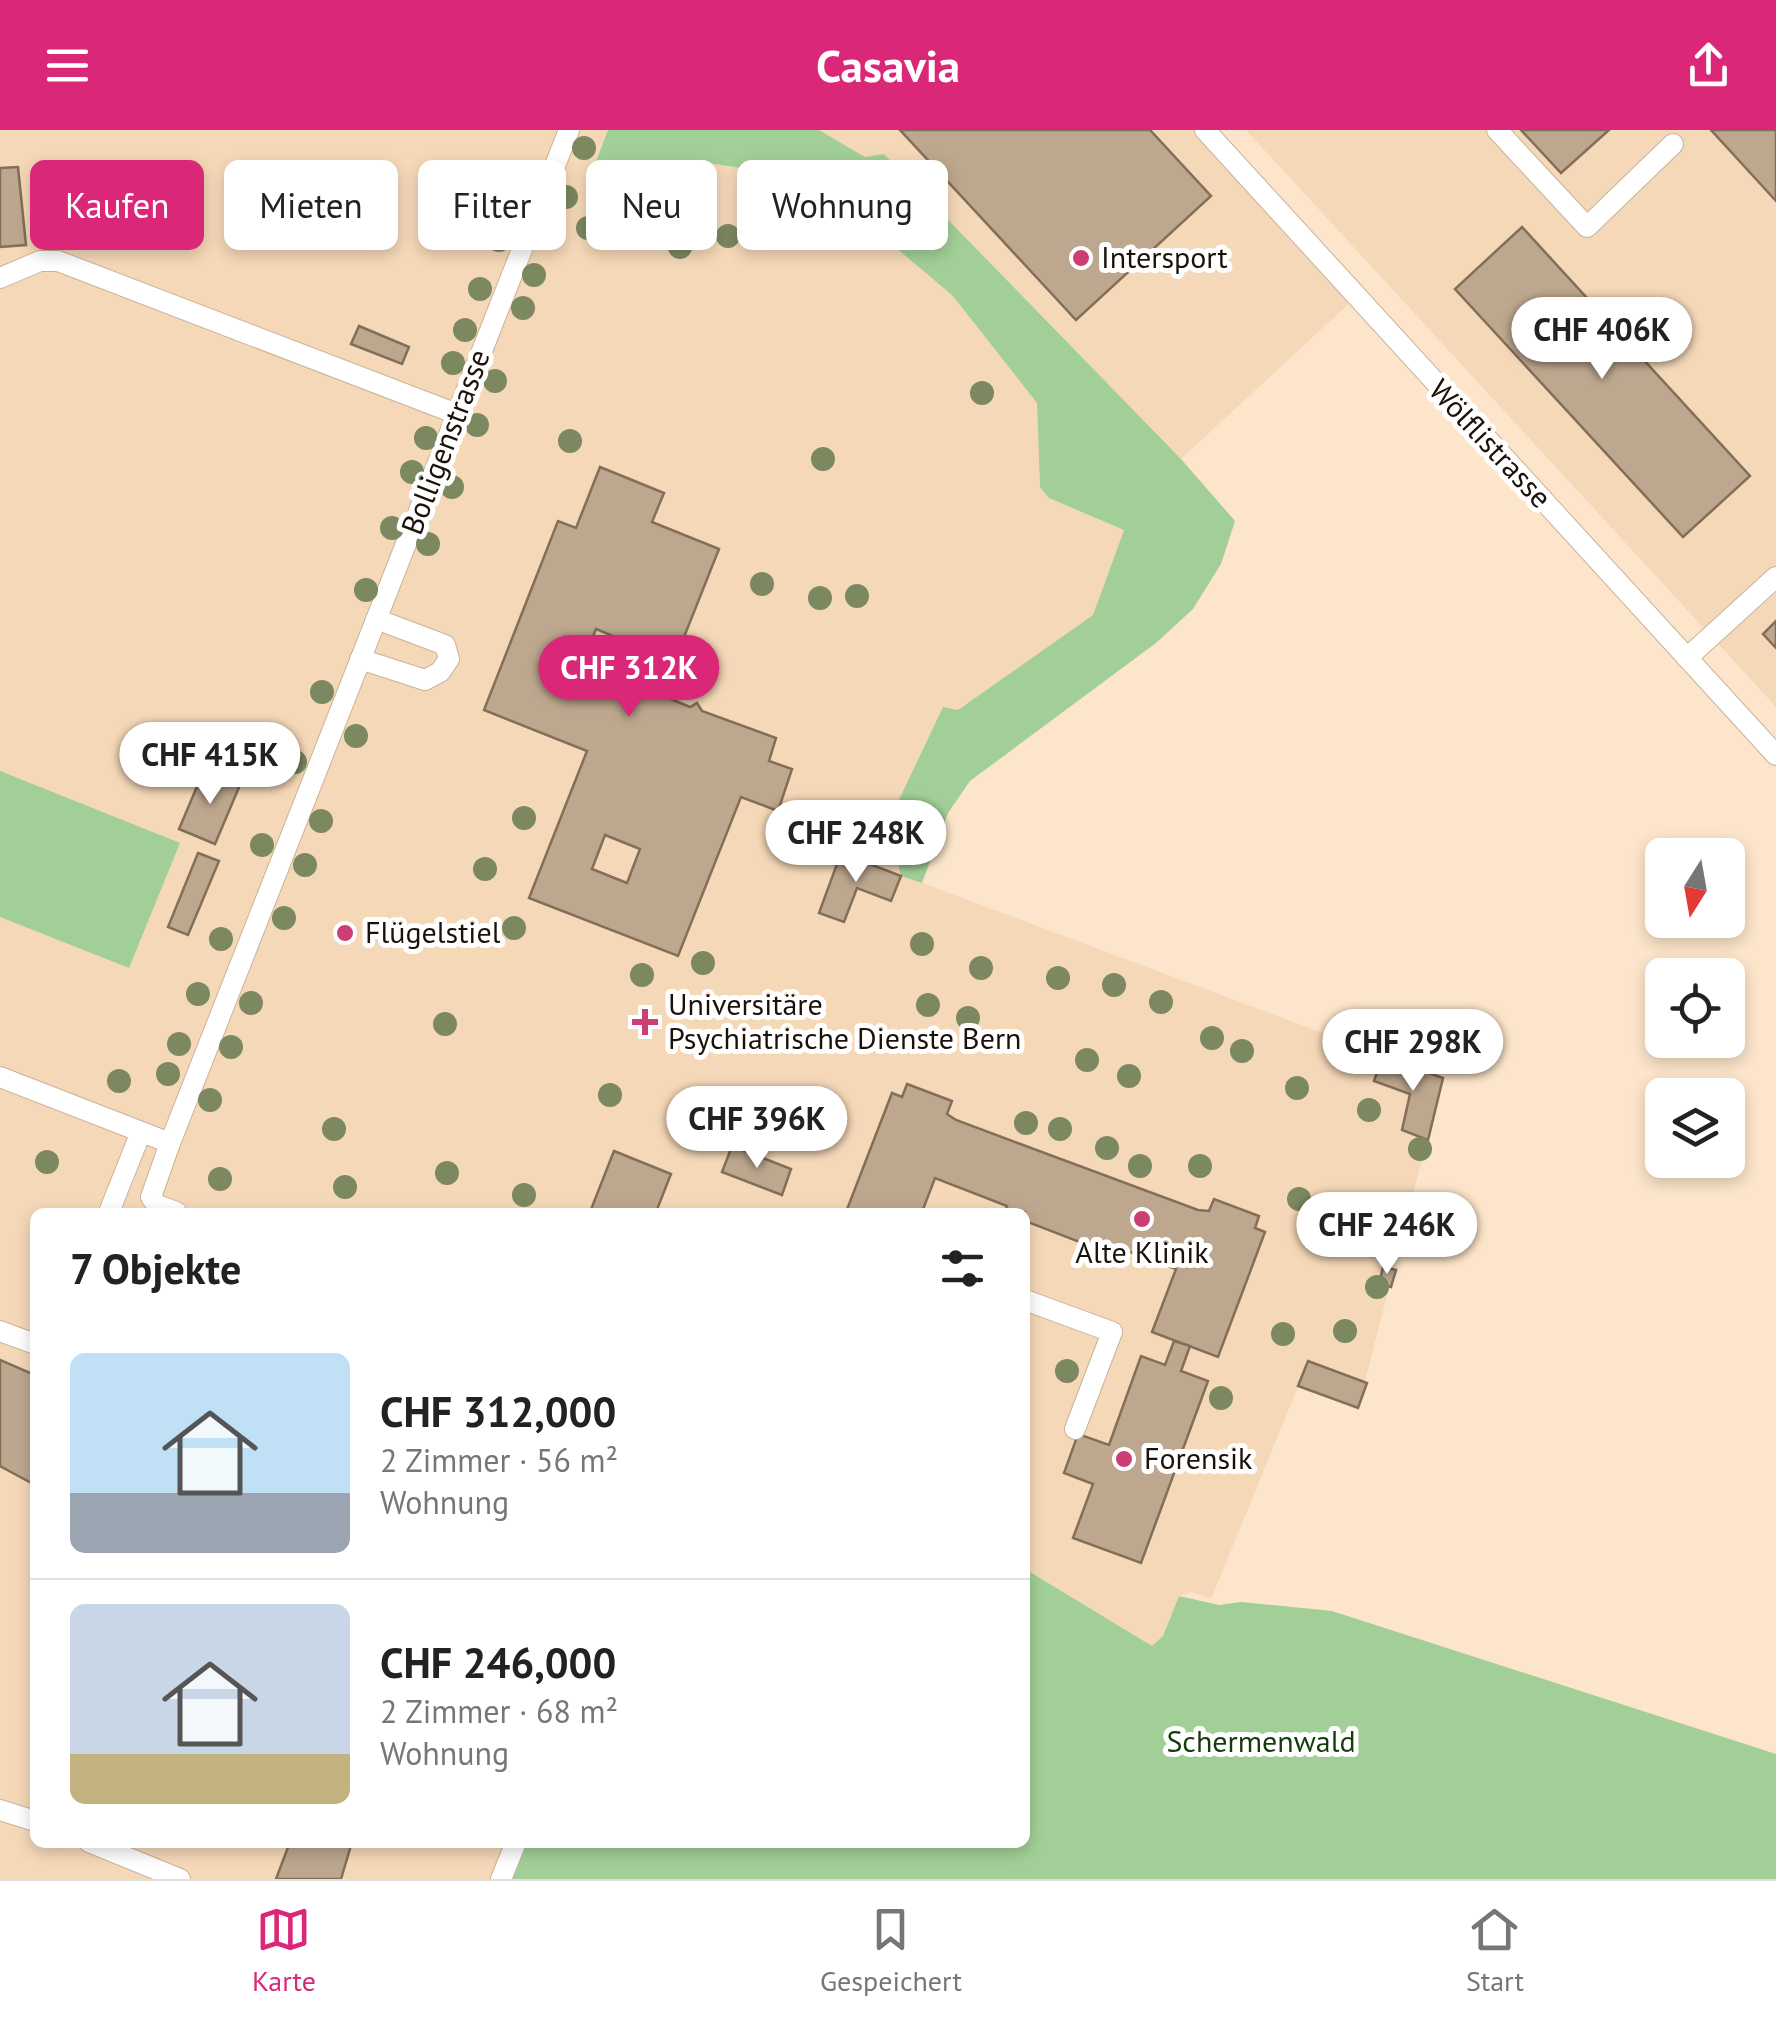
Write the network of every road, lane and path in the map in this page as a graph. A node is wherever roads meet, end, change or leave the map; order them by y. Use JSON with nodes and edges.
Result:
{"nodes":[{"id":1,"x":569,"y":130,"type":"edge"},
{"id":2,"x":1205,"y":130,"type":"edge"},
{"id":3,"x":1497,"y":130,"type":"edge"},
{"id":4,"x":1674,"y":144,"type":"dead end"},
{"id":5,"x":0,"y":278,"type":"edge"},
{"id":6,"x":457,"y":414,"type":"junction"},
{"id":7,"x":1776,"y":577,"type":"edge"},
{"id":8,"x":376,"y":619,"type":"junction"},
{"id":9,"x":1688,"y":658,"type":"junction"},
{"id":10,"x":360,"y":659,"type":"junction"},
{"id":11,"x":1776,"y":756,"type":"edge"},
{"id":12,"x":0,"y":1077,"type":"edge"},
{"id":13,"x":140,"y":1132,"type":"junction"},
{"id":14,"x":170,"y":1143,"type":"junction"},
{"id":15,"x":111,"y":1208,"type":"edge"},
{"id":16,"x":167,"y":1208,"type":"edge"},
{"id":17,"x":1030,"y":1302,"type":"edge"},
{"id":18,"x":0,"y":1331,"type":"edge"},
{"id":19,"x":30,"y":1342,"type":"edge"},
{"id":20,"x":1075,"y":1429,"type":"dead end"},
{"id":21,"x":0,"y":1810,"type":"edge"},
{"id":22,"x":30,"y":1819,"type":"edge"},
{"id":23,"x":103,"y":1848,"type":"edge"},
{"id":24,"x":514,"y":1848,"type":"edge"},
{"id":25,"x":180,"y":1879,"type":"edge"},
{"id":26,"x":501,"y":1879,"type":"edge"}],
"edges":[{"from":1,"to":6,"type":"lane","name":"Bolligenstrasse"},
{"from":2,"to":9,"type":"lane","name":"Wölflistrasse"},
{"from":3,"to":4,"type":"lane"},
{"from":5,"to":6,"type":"lane"},
{"from":6,"to":8,"type":"lane","name":"Bolligenstrasse"},
{"from":7,"to":9,"type":"lane"},
{"from":8,"to":10,"type":"lane","name":"Bolligenstrasse"},
{"from":8,"to":10,"type":"lane"},
{"from":9,"to":11,"type":"lane","name":"Wölflistrasse"},
{"from":10,"to":14,"type":"lane","name":"Bolligenstrasse"},
{"from":12,"to":13,"type":"lane"},
{"from":13,"to":14,"type":"lane"},
{"from":13,"to":15,"type":"lane"},
{"from":14,"to":16,"type":"lane","name":"Bolligenstrasse"},
{"from":17,"to":20,"type":"lane"},
{"from":18,"to":19,"type":"lane"},
{"from":21,"to":22,"type":"lane"},
{"from":23,"to":25,"type":"lane"},
{"from":24,"to":26,"type":"lane"}]}
